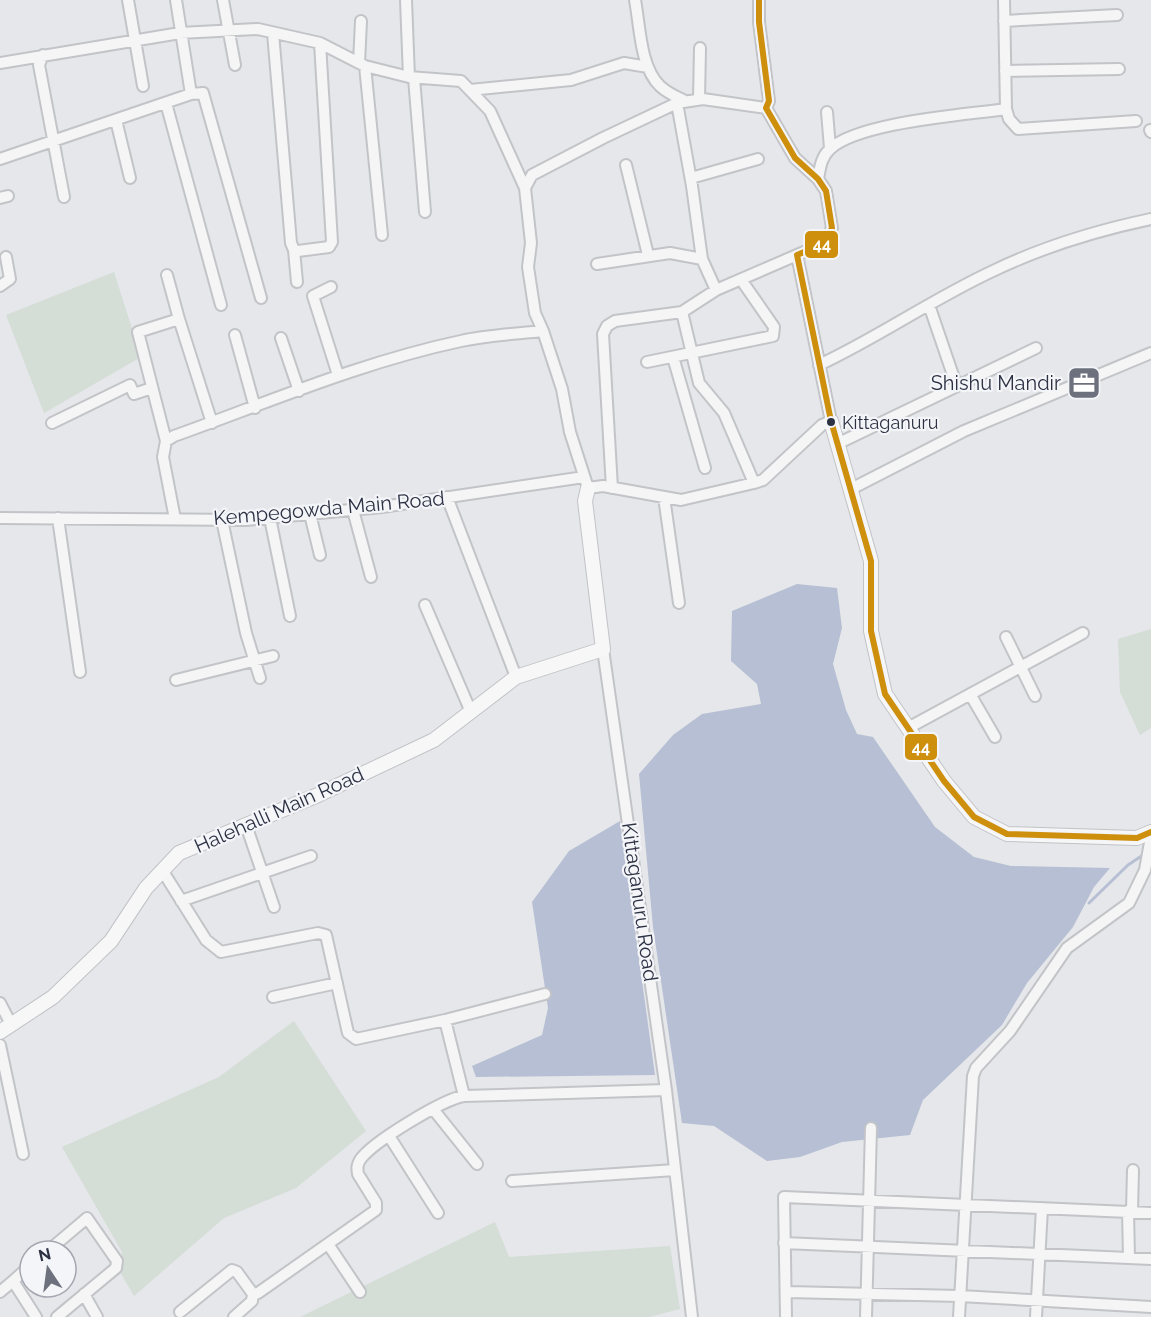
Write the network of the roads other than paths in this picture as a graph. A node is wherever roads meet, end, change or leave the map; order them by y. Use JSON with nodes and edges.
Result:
{"nodes":[{"id":1,"x":128,"y":0,"type":"edge"},
{"id":2,"x":176,"y":0,"type":"edge"},
{"id":3,"x":224,"y":0,"type":"edge"},
{"id":4,"x":406,"y":0,"type":"edge"},
{"id":5,"x":635,"y":0,"type":"edge"},
{"id":6,"x":759,"y":0,"type":"edge"},
{"id":7,"x":1004,"y":0,"type":"edge"},
{"id":8,"x":1117,"y":15,"type":"dead end"},
{"id":9,"x":362,"y":21,"type":"dead end"},
{"id":10,"x":1004,"y":21,"type":"junction"},
{"id":11,"x":228,"y":31,"type":"junction"},
{"id":12,"x":180,"y":33,"type":"junction"},
{"id":13,"x":273,"y":33,"type":"junction"},
{"id":14,"x":135,"y":40,"type":"junction"},
{"id":15,"x":320,"y":44,"type":"junction"},
{"id":16,"x":700,"y":48,"type":"dead end"},
{"id":17,"x":43,"y":55,"type":"junction"},
{"id":18,"x":0,"y":63,"type":"edge"},
{"id":19,"x":362,"y":64,"type":"junction"},
{"id":20,"x":235,"y":65,"type":"dead end"},
{"id":21,"x":648,"y":67,"type":"junction"},
{"id":22,"x":1119,"y":69,"type":"dead end"},
{"id":23,"x":1005,"y":71,"type":"junction"},
{"id":24,"x":412,"y":78,"type":"junction"},
{"id":25,"x":143,"y":86,"type":"dead end"},
{"id":26,"x":470,"y":90,"type":"junction"},
{"id":27,"x":191,"y":94,"type":"junction"},
{"id":28,"x":699,"y":99,"type":"junction"},
{"id":29,"x":681,"y":102,"type":"junction"},
{"id":30,"x":166,"y":103,"type":"junction"},
{"id":31,"x":766,"y":108,"type":"junction"},
{"id":32,"x":1006,"y":109,"type":"junction"},
{"id":33,"x":827,"y":112,"type":"dead end"},
{"id":34,"x":116,"y":120,"type":"junction"},
{"id":35,"x":1136,"y":121,"type":"dead end"},
{"id":36,"x":52,"y":141,"type":"junction"},
{"id":37,"x":831,"y":148,"type":"junction"},
{"id":38,"x":0,"y":159,"type":"edge"},
{"id":39,"x":758,"y":159,"type":"dead end"},
{"id":40,"x":626,"y":165,"type":"dead end"},
{"id":41,"x":130,"y":178,"type":"dead end"},
{"id":42,"x":691,"y":178,"type":"junction"},
{"id":43,"x":818,"y":179,"type":"junction"},
{"id":44,"x":525,"y":188,"type":"junction"},
{"id":45,"x":64,"y":197,"type":"dead end"},
{"id":46,"x":425,"y":212,"type":"dead end"},
{"id":47,"x":1151,"y":219,"type":"edge"},
{"id":48,"x":382,"y":235,"type":"dead end"},
{"id":49,"x":294,"y":250,"type":"junction"},
{"id":50,"x":648,"y":255,"type":"junction"},
{"id":51,"x":797,"y":255,"type":"junction"},
{"id":52,"x":6,"y":257,"type":"dead end"},
{"id":53,"x":702,"y":259,"type":"junction"},
{"id":54,"x":597,"y":264,"type":"dead end"},
{"id":55,"x":167,"y":275,"type":"dead end"},
{"id":56,"x":742,"y":281,"type":"junction"},
{"id":57,"x":297,"y":282,"type":"dead end"},
{"id":58,"x":0,"y":286,"type":"edge"},
{"id":59,"x":331,"y":287,"type":"dead end"},
{"id":60,"x":716,"y":290,"type":"junction"},
{"id":61,"x":261,"y":298,"type":"dead end"},
{"id":62,"x":221,"y":305,"type":"dead end"},
{"id":63,"x":929,"y":305,"type":"junction"},
{"id":64,"x":682,"y":312,"type":"junction"},
{"id":65,"x":179,"y":319,"type":"junction"},
{"id":66,"x":543,"y":331,"type":"junction"},
{"id":67,"x":235,"y":335,"type":"dead end"},
{"id":68,"x":281,"y":338,"type":"dead end"},
{"id":69,"x":1036,"y":348,"type":"dead end"},
{"id":70,"x":1151,"y":353,"type":"edge"},
{"id":71,"x":692,"y":354,"type":"junction"},
{"id":72,"x":673,"y":357,"type":"junction"},
{"id":73,"x":647,"y":362,"type":"dead end"},
{"id":74,"x":819,"y":365,"type":"junction"},
{"id":75,"x":339,"y":375,"type":"junction"},
{"id":76,"x":956,"y":384,"type":"junction"},
{"id":77,"x":152,"y":388,"type":"junction"},
{"id":78,"x":299,"y":391,"type":"junction"},
{"id":79,"x":255,"y":408,"type":"junction"},
{"id":80,"x":831,"y":421,"type":"junction"},
{"id":81,"x":52,"y":423,"type":"dead end"},
{"id":82,"x":212,"y":423,"type":"junction"},
{"id":83,"x":166,"y":441,"type":"junction"},
{"id":84,"x":837,"y":444,"type":"junction"},
{"id":85,"x":705,"y":468,"type":"dead end"},
{"id":86,"x":586,"y":482,"type":"junction"},
{"id":87,"x":754,"y":483,"type":"junction"},
{"id":88,"x":612,"y":488,"type":"junction"},
{"id":89,"x":851,"y":489,"type":"junction"},
{"id":90,"x":447,"y":497,"type":"junction"},
{"id":91,"x":664,"y":497,"type":"junction"},
{"id":92,"x":353,"y":510,"type":"junction"},
{"id":93,"x":310,"y":514,"type":"junction"},
{"id":94,"x":0,"y":518,"type":"edge"},
{"id":95,"x":58,"y":518,"type":"junction"},
{"id":96,"x":270,"y":518,"type":"junction"},
{"id":97,"x":175,"y":519,"type":"junction"},
{"id":98,"x":222,"y":520,"type":"junction"},
{"id":99,"x":320,"y":555,"type":"dead end"},
{"id":100,"x":372,"y":577,"type":"dead end"},
{"id":101,"x":679,"y":603,"type":"dead end"},
{"id":102,"x":425,"y":605,"type":"dead end"},
{"id":103,"x":290,"y":616,"type":"dead end"},
{"id":104,"x":1083,"y":633,"type":"dead end"},
{"id":105,"x":1006,"y":637,"type":"dead end"},
{"id":106,"x":603,"y":649,"type":"junction"},
{"id":107,"x":273,"y":656,"type":"dead end"},
{"id":108,"x":255,"y":660,"type":"junction"},
{"id":109,"x":1020,"y":667,"type":"junction"},
{"id":110,"x":80,"y":672,"type":"dead end"},
{"id":111,"x":516,"y":677,"type":"junction"},
{"id":112,"x":260,"y":678,"type":"dead end"},
{"id":113,"x":177,"y":680,"type":"dead end"},
{"id":114,"x":970,"y":694,"type":"junction"},
{"id":115,"x":1035,"y":696,"type":"dead end"},
{"id":116,"x":471,"y":712,"type":"junction"},
{"id":117,"x":908,"y":728,"type":"junction"},
{"id":118,"x":995,"y":736,"type":"dead end"},
{"id":119,"x":246,"y":825,"type":"junction"},
{"id":120,"x":1151,"y":832,"type":"edge"},
{"id":121,"x":1151,"y":837,"type":"edge"},
{"id":122,"x":310,"y":856,"type":"dead end"},
{"id":123,"x":162,"y":870,"type":"junction"},
{"id":124,"x":262,"y":873,"type":"junction"},
{"id":125,"x":182,"y":900,"type":"junction"},
{"id":126,"x":274,"y":907,"type":"dead end"},
{"id":127,"x":337,"y":983,"type":"junction"},
{"id":128,"x":544,"y":994,"type":"dead end"},
{"id":129,"x":273,"y":997,"type":"dead end"},
{"id":130,"x":0,"y":1003,"type":"edge"},
{"id":131,"x":445,"y":1020,"type":"junction"},
{"id":132,"x":5,"y":1028,"type":"edge"},
{"id":133,"x":0,"y":1045,"type":"edge"},
{"id":134,"x":666,"y":1090,"type":"junction"},
{"id":135,"x":464,"y":1096,"type":"junction"},
{"id":136,"x":433,"y":1109,"type":"junction"},
{"id":137,"x":871,"y":1128,"type":"dead end"},
{"id":138,"x":389,"y":1136,"type":"junction"},
{"id":139,"x":23,"y":1154,"type":"dead end"},
{"id":140,"x":477,"y":1164,"type":"dead end"},
{"id":141,"x":675,"y":1170,"type":"junction"},
{"id":142,"x":1133,"y":1170,"type":"dead end"},
{"id":143,"x":512,"y":1180,"type":"dead end"},
{"id":144,"x":871,"y":1200,"type":"junction"},
{"id":145,"x":964,"y":1204,"type":"junction"},
{"id":146,"x":1042,"y":1208,"type":"junction"},
{"id":147,"x":1130,"y":1211,"type":"junction"},
{"id":148,"x":438,"y":1213,"type":"dead end"},
{"id":149,"x":1151,"y":1213,"type":"edge"},
{"id":150,"x":62,"y":1239,"type":"edge"},
{"id":151,"x":784,"y":1243,"type":"junction"},
{"id":152,"x":328,"y":1244,"type":"junction"},
{"id":153,"x":869,"y":1246,"type":"junction"},
{"id":154,"x":962,"y":1251,"type":"junction"},
{"id":155,"x":1040,"y":1254,"type":"junction"},
{"id":156,"x":1129,"y":1258,"type":"junction"},
{"id":157,"x":1151,"y":1259,"type":"edge"},
{"id":158,"x":18,"y":1277,"type":"edge"},
{"id":159,"x":13,"y":1281,"type":"junction"},
{"id":160,"x":0,"y":1292,"type":"edge"},
{"id":161,"x":360,"y":1292,"type":"dead end"},
{"id":162,"x":787,"y":1292,"type":"junction"},
{"id":163,"x":84,"y":1294,"type":"junction"},
{"id":164,"x":253,"y":1294,"type":"junction"},
{"id":165,"x":867,"y":1294,"type":"junction"},
{"id":166,"x":960,"y":1296,"type":"junction"},
{"id":167,"x":1036,"y":1300,"type":"junction"},
{"id":168,"x":1151,"y":1307,"type":"edge"},
{"id":169,"x":180,"y":1312,"type":"dead end"},
{"id":170,"x":36,"y":1317,"type":"edge"},
{"id":171,"x":57,"y":1317,"type":"edge"},
{"id":172,"x":97,"y":1317,"type":"edge"},
{"id":173,"x":234,"y":1317,"type":"edge"},
{"id":174,"x":692,"y":1317,"type":"edge"},
{"id":175,"x":786,"y":1317,"type":"edge"},
{"id":176,"x":866,"y":1317,"type":"edge"},
{"id":177,"x":959,"y":1317,"type":"edge"},
{"id":178,"x":1036,"y":1317,"type":"edge"}],
"edges":[{"from":1,"to":14,"type":"street"},
{"from":2,"to":12,"type":"street"},
{"from":3,"to":11,"type":"street"},
{"from":4,"to":24,"type":"street"},
{"from":5,"to":21,"type":"street"},
{"from":6,"to":31,"type":"street"},
{"from":7,"to":10,"type":"street"},
{"from":8,"to":10,"type":"street"},
{"from":9,"to":19,"type":"street"},
{"from":10,"to":23,"type":"street"},
{"from":11,"to":12,"type":"street"},
{"from":11,"to":13,"type":"street"},
{"from":11,"to":20,"type":"street"},
{"from":12,"to":14,"type":"street"},
{"from":12,"to":27,"type":"street"},
{"from":13,"to":15,"type":"street"},
{"from":13,"to":49,"type":"street"},
{"from":14,"to":17,"type":"street"},
{"from":14,"to":25,"type":"street"},
{"from":15,"to":19,"type":"street"},
{"from":15,"to":49,"type":"street"},
{"from":16,"to":28,"type":"street"},
{"from":17,"to":18,"type":"street"},
{"from":17,"to":36,"type":"street"},
{"from":19,"to":24,"type":"street"},
{"from":19,"to":48,"type":"street"},
{"from":21,"to":26,"type":"street"},
{"from":21,"to":29,"type":"street"},
{"from":22,"to":23,"type":"street"},
{"from":23,"to":32,"type":"street"},
{"from":24,"to":26,"type":"street"},
{"from":24,"to":46,"type":"street"},
{"from":26,"to":44,"type":"street"},
{"from":27,"to":30,"type":"street"},
{"from":27,"to":61,"type":"street"},
{"from":28,"to":29,"type":"street"},
{"from":28,"to":31,"type":"street"},
{"from":29,"to":42,"type":"street"},
{"from":29,"to":44,"type":"street"},
{"from":30,"to":34,"type":"street"},
{"from":30,"to":62,"type":"street"},
{"from":31,"to":43,"type":"street"},
{"from":32,"to":35,"type":"street"},
{"from":32,"to":37,"type":"street"},
{"from":33,"to":37,"type":"street"},
{"from":34,"to":36,"type":"street"},
{"from":34,"to":41,"type":"street"},
{"from":36,"to":38,"type":"street"},
{"from":36,"to":45,"type":"street"},
{"from":37,"to":43,"type":"street"},
{"from":39,"to":42,"type":"street"},
{"from":40,"to":50,"type":"street"},
{"from":42,"to":53,"type":"street"},
{"from":43,"to":51,"type":"street"},
{"from":44,"to":66,"type":"street"},
{"from":47,"to":63,"type":"street"},
{"from":49,"to":57,"type":"street"},
{"from":50,"to":53,"type":"street"},
{"from":50,"to":54,"type":"street"},
{"from":51,"to":56,"type":"street"},
{"from":51,"to":74,"type":"street"},
{"from":52,"to":58,"type":"street"},
{"from":53,"to":60,"type":"street"},
{"from":55,"to":65,"type":"street"},
{"from":56,"to":60,"type":"street"},
{"from":56,"to":71,"type":"street"},
{"from":59,"to":75,"type":"street"},
{"from":60,"to":64,"type":"street"},
{"from":63,"to":74,"type":"street"},
{"from":63,"to":76,"type":"street"},
{"from":64,"to":71,"type":"street"},
{"from":64,"to":88,"type":"street"},
{"from":65,"to":77,"type":"street"},
{"from":65,"to":82,"type":"street"},
{"from":66,"to":75,"type":"street"},
{"from":66,"to":86,"type":"street"},
{"from":67,"to":79,"type":"street"},
{"from":68,"to":78,"type":"street"},
{"from":69,"to":76,"type":"street"},
{"from":70,"to":89,"type":"street"},
{"from":71,"to":72,"type":"street"},
{"from":71,"to":87,"type":"street"},
{"from":72,"to":73,"type":"street"},
{"from":72,"to":85,"type":"street"},
{"from":74,"to":80,"type":"street"},
{"from":75,"to":78,"type":"street"},
{"from":76,"to":84,"type":"street"},
{"from":77,"to":81,"type":"street"},
{"from":77,"to":83,"type":"street"},
{"from":78,"to":79,"type":"street"},
{"from":79,"to":82,"type":"street"},
{"from":80,"to":84,"type":"main road"},
{"from":80,"to":87,"type":"street"},
{"from":82,"to":83,"type":"street"},
{"from":83,"to":97,"type":"street"},
{"from":84,"to":89,"type":"main road"},
{"from":86,"to":88,"type":"street","name":"Kempegowda Main Road"},
{"from":86,"to":90,"type":"street","name":"Kempegowda Main Road"},
{"from":86,"to":106,"type":"main road","name":"Kittaganuru Road"},
{"from":87,"to":91,"type":"street","name":"Kempegowda Main Road"},
{"from":88,"to":91,"type":"street","name":"Kempegowda Main Road"},
{"from":89,"to":117,"type":"main road"},
{"from":90,"to":92,"type":"street","name":"Kempegowda Main Road"},
{"from":90,"to":111,"type":"street"},
{"from":91,"to":101,"type":"street"},
{"from":92,"to":93,"type":"street","name":"Kempegowda Main Road"},
{"from":92,"to":100,"type":"street"},
{"from":93,"to":96,"type":"street","name":"Kempegowda Main Road"},
{"from":93,"to":99,"type":"street"},
{"from":94,"to":95,"type":"street","name":"Kempegowda Main Road"},
{"from":95,"to":97,"type":"street","name":"Kempegowda Main Road"},
{"from":95,"to":110,"type":"street"},
{"from":96,"to":98,"type":"street","name":"Kempegowda Main Road"},
{"from":96,"to":103,"type":"street"},
{"from":97,"to":98,"type":"street","name":"Kempegowda Main Road"},
{"from":98,"to":108,"type":"street"},
{"from":102,"to":116,"type":"street"},
{"from":104,"to":109,"type":"street"},
{"from":105,"to":109,"type":"street"},
{"from":106,"to":111,"type":"main road","name":"Halehalli Main Road"},
{"from":106,"to":134,"type":"street","name":"Kittaganuru Road"},
{"from":107,"to":108,"type":"street"},
{"from":108,"to":112,"type":"street"},
{"from":108,"to":113,"type":"street"},
{"from":109,"to":114,"type":"street"},
{"from":109,"to":115,"type":"street"},
{"from":111,"to":116,"type":"main road","name":"Halehalli Main Road"},
{"from":114,"to":117,"type":"street"},
{"from":114,"to":118,"type":"street"},
{"from":116,"to":119,"type":"main road","name":"Halehalli Main Road"},
{"from":117,"to":120,"type":"main road"},
{"from":119,"to":123,"type":"main road","name":"Halehalli Main Road"},
{"from":119,"to":124,"type":"street"},
{"from":121,"to":145,"type":"street"},
{"from":122,"to":124,"type":"street"},
{"from":123,"to":125,"type":"street"},
{"from":123,"to":132,"type":"main road","name":"Halehalli Main Road"},
{"from":124,"to":125,"type":"street"},
{"from":124,"to":126,"type":"street"},
{"from":125,"to":127,"type":"street"},
{"from":127,"to":129,"type":"street"},
{"from":127,"to":131,"type":"street"},
{"from":128,"to":131,"type":"street"},
{"from":130,"to":132,"type":"street"},
{"from":131,"to":135,"type":"street"},
{"from":133,"to":139,"type":"street"},
{"from":134,"to":135,"type":"street"},
{"from":134,"to":141,"type":"street","name":"Kittaganuru Road"},
{"from":135,"to":136,"type":"street"},
{"from":136,"to":138,"type":"street"},
{"from":136,"to":140,"type":"street"},
{"from":137,"to":144,"type":"street"},
{"from":138,"to":148,"type":"street"},
{"from":138,"to":152,"type":"street"},
{"from":141,"to":143,"type":"street"},
{"from":141,"to":174,"type":"street","name":"Kittaganuru Road"},
{"from":142,"to":147,"type":"street"},
{"from":144,"to":145,"type":"street"},
{"from":144,"to":151,"type":"street"},
{"from":144,"to":153,"type":"street"},
{"from":145,"to":146,"type":"street"},
{"from":145,"to":154,"type":"street"},
{"from":146,"to":147,"type":"street"},
{"from":146,"to":155,"type":"street"},
{"from":147,"to":149,"type":"street"},
{"from":147,"to":156,"type":"street"},
{"from":150,"to":163,"type":"street"},
{"from":151,"to":153,"type":"street"},
{"from":151,"to":162,"type":"street"},
{"from":152,"to":161,"type":"street"},
{"from":152,"to":164,"type":"street"},
{"from":153,"to":154,"type":"street"},
{"from":153,"to":165,"type":"street"},
{"from":154,"to":155,"type":"street"},
{"from":154,"to":166,"type":"street"},
{"from":155,"to":156,"type":"street"},
{"from":155,"to":167,"type":"street"},
{"from":156,"to":157,"type":"street"},
{"from":158,"to":159,"type":"street"},
{"from":159,"to":160,"type":"street"},
{"from":159,"to":170,"type":"street"},
{"from":162,"to":165,"type":"street"},
{"from":162,"to":175,"type":"street"},
{"from":163,"to":171,"type":"street"},
{"from":163,"to":172,"type":"street"},
{"from":164,"to":169,"type":"street"},
{"from":164,"to":173,"type":"street"},
{"from":165,"to":166,"type":"street"},
{"from":165,"to":176,"type":"street"},
{"from":166,"to":167,"type":"street"},
{"from":166,"to":177,"type":"street"},
{"from":167,"to":168,"type":"street"},
{"from":167,"to":178,"type":"street"}]}
